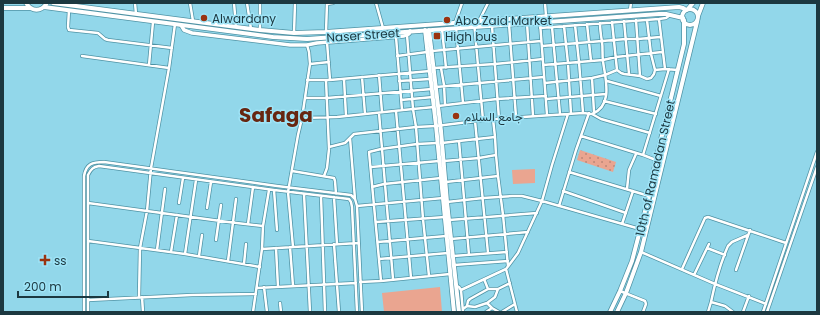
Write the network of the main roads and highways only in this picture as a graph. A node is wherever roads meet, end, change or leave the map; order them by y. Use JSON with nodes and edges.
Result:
{"nodes":[{"id":1,"x":26,"y":3,"type":"edge"},
{"id":2,"x":53,"y":3,"type":"edge"},
{"id":3,"x":693,"y":3,"type":"edge"},
{"id":4,"x":703,"y":3,"type":"edge"},
{"id":5,"x":46,"y":5,"type":"edge"},
{"id":6,"x":3,"y":8,"type":"edge"},
{"id":7,"x":31,"y":8,"type":"junction"},
{"id":8,"x":686,"y":10,"type":"junction"},
{"id":9,"x":612,"y":12,"type":"junction"},
{"id":10,"x":144,"y":15,"type":"junction"},
{"id":11,"x":698,"y":16,"type":"junction"},
{"id":12,"x":683,"y":19,"type":"junction"},
{"id":13,"x":144,"y":20,"type":"junction"},
{"id":14,"x":612,"y":20,"type":"junction"},
{"id":15,"x":696,"y":22,"type":"junction"},
{"id":16,"x":506,"y":23,"type":"junction"},
{"id":17,"x":448,"y":24,"type":"junction"},
{"id":18,"x":448,"y":29,"type":"junction"},
{"id":19,"x":427,"y":30,"type":"junction"},
{"id":20,"x":351,"y":31,"type":"junction"},
{"id":21,"x":227,"y":32,"type":"junction"},
{"id":22,"x":349,"y":36,"type":"junction"},
{"id":23,"x":354,"y":36,"type":"junction"},
{"id":24,"x":226,"y":37,"type":"road end"},
{"id":25,"x":286,"y":39,"type":"junction"},
{"id":26,"x":285,"y":45,"type":"road end"},
{"id":27,"x":432,"y":70,"type":"junction"},
{"id":28,"x":434,"y":88,"type":"junction"},
{"id":29,"x":436,"y":106,"type":"junction"},
{"id":30,"x":662,"y":138,"type":"junction"},
{"id":31,"x":668,"y":140,"type":"junction"},
{"id":32,"x":442,"y":161,"type":"junction"},
{"id":33,"x":447,"y":218,"type":"junction"},
{"id":34,"x":462,"y":311,"type":"edge"},
{"id":35,"x":454,"y":312,"type":"edge"},
{"id":36,"x":610,"y":312,"type":"edge"},
{"id":37,"x":617,"y":312,"type":"edge"}],
"edges":[{"from":1,"to":7,"type":"main road"},
{"from":2,"to":10,"type":"main road","name":"Naser Street"},
{"from":3,"to":8,"type":"main road"},
{"from":4,"to":11,"type":"main road"},
{"from":5,"to":7,"type":"main road","name":"Naser Street"},
{"from":5,"to":13,"type":"main road","name":"Naser Street"},
{"from":6,"to":7,"type":"main road","name":"Naser Street"},
{"from":8,"to":9,"type":"main road","name":"Naser Street"},
{"from":8,"to":11,"type":"main road"},
{"from":8,"to":12,"type":"main road"},
{"from":9,"to":14,"type":"main road"},
{"from":9,"to":16,"type":"main road","name":"Naser Street"},
{"from":10,"to":13,"type":"main road"},
{"from":10,"to":20,"type":"main road","name":"Naser Street"},
{"from":11,"to":15,"type":"main road"},
{"from":12,"to":14,"type":"main road","name":"Naser Street"},
{"from":12,"to":15,"type":"main road"},
{"from":12,"to":30,"type":"main road","name":"10th of Ramadan Street"},
{"from":13,"to":21,"type":"main road","name":"Naser Street"},
{"from":14,"to":16,"type":"main road","name":"Naser Street"},
{"from":15,"to":31,"type":"main road","name":"10th of Ramadan Street"},
{"from":16,"to":17,"type":"main road","name":"Naser Street"},
{"from":16,"to":18,"type":"main road","name":"Naser Street"},
{"from":17,"to":18,"type":"main road"},
{"from":17,"to":20,"type":"main road","name":"Naser Street"},
{"from":18,"to":19,"type":"main road","name":"Naser Street"},
{"from":19,"to":23,"type":"main road","name":"Naser Street"},
{"from":19,"to":27,"type":"main road"},
{"from":20,"to":22,"type":"main road"},
{"from":20,"to":23,"type":"main road"},
{"from":21,"to":24,"type":"main road"},
{"from":21,"to":25,"type":"main road","name":"Naser Street"},
{"from":22,"to":23,"type":"main road","name":"Naser Street"},
{"from":22,"to":25,"type":"main road","name":"Naser Street"},
{"from":25,"to":26,"type":"main road"},
{"from":27,"to":28,"type":"main road"},
{"from":27,"to":28,"type":"main road"},
{"from":28,"to":29,"type":"main road"},
{"from":28,"to":29,"type":"main road"},
{"from":29,"to":32,"type":"main road"},
{"from":30,"to":31,"type":"main road"},
{"from":30,"to":36,"type":"main road","name":"10th of Ramadan Street"},
{"from":31,"to":37,"type":"main road","name":"10th of Ramadan Street"},
{"from":32,"to":33,"type":"main road"},
{"from":32,"to":33,"type":"main road"},
{"from":33,"to":34,"type":"main road"},
{"from":33,"to":35,"type":"main road"}]}
